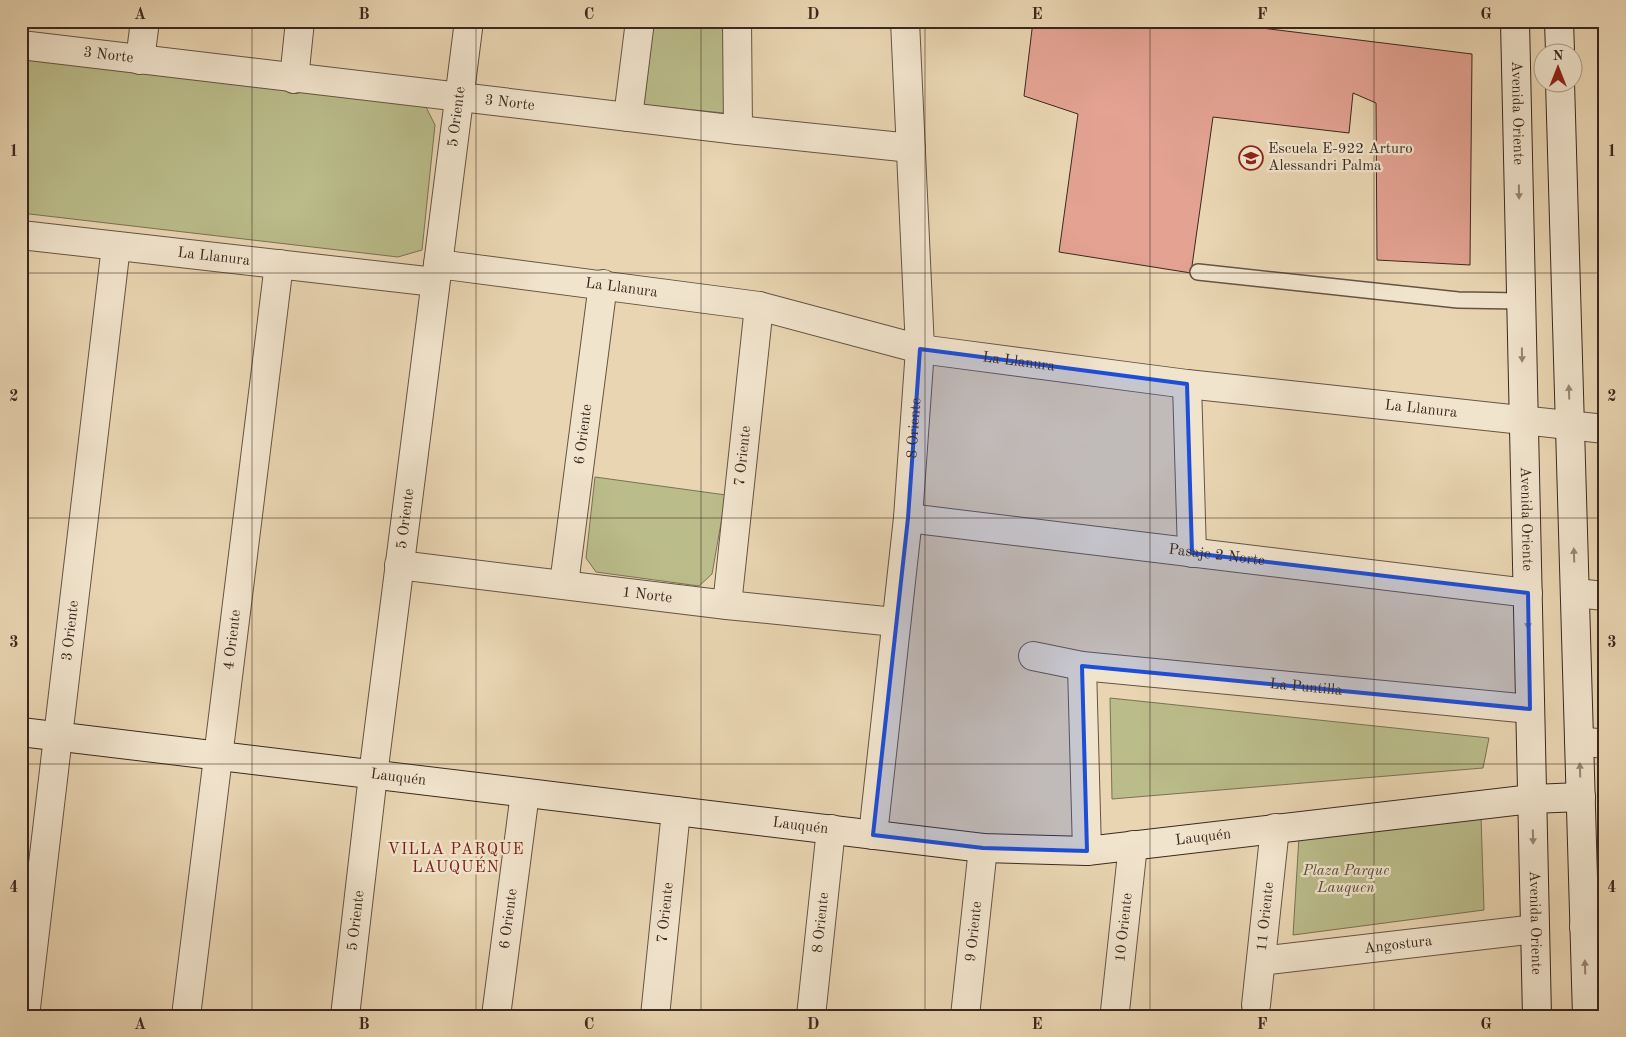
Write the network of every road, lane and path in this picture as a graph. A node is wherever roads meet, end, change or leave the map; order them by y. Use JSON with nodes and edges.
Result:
{"nodes":[{"id":1,"x":145,"y":21,"type":"edge"},
{"id":2,"x":300,"y":21,"type":"edge"},
{"id":3,"x":469,"y":21,"type":"edge"},
{"id":4,"x":640,"y":21,"type":"edge"},
{"id":5,"x":737,"y":21,"type":"edge"},
{"id":6,"x":905,"y":21,"type":"edge"},
{"id":7,"x":1515,"y":21,"type":"edge"},
{"id":8,"x":1559,"y":21,"type":"edge"},
{"id":9,"x":1560,"y":42,"type":"edge"},
{"id":10,"x":21,"y":45,"type":"edge"},
{"id":11,"x":140,"y":60,"type":"junction"},
{"id":12,"x":294,"y":78,"type":"junction"},
{"id":13,"x":1560,"y":92,"type":"edge"},
{"id":14,"x":459,"y":98,"type":"junction"},
{"id":15,"x":628,"y":118,"type":"junction"},
{"id":16,"x":738,"y":130,"type":"junction"},
{"id":17,"x":911,"y":148,"type":"junction"},
{"id":18,"x":21,"y":235,"type":"edge"},
{"id":19,"x":116,"y":246,"type":"junction"},
{"id":20,"x":280,"y":264,"type":"junction"},
{"id":21,"x":1198,"y":272,"type":"dead end"},
{"id":22,"x":437,"y":273,"type":"junction"},
{"id":23,"x":602,"y":284,"type":"junction"},
{"id":24,"x":1521,"y":302,"type":"junction"},
{"id":25,"x":759,"y":306,"type":"junction"},
{"id":26,"x":920,"y":349,"type":"junction"},
{"id":27,"x":1187,"y":384,"type":"junction"},
{"id":28,"x":1524,"y":419,"type":"junction"},
{"id":29,"x":1570,"y":425,"type":"junction"},
{"id":30,"x":1605,"y":429,"type":"edge"},
{"id":31,"x":908,"y":518,"type":"junction"},
{"id":32,"x":1192,"y":553,"type":"junction"},
{"id":33,"x":399,"y":565,"type":"junction"},
{"id":34,"x":564,"y":584,"type":"junction"},
{"id":35,"x":1528,"y":593,"type":"junction"},
{"id":36,"x":1575,"y":593,"type":"junction"},
{"id":37,"x":1605,"y":596,"type":"edge"},
{"id":38,"x":727,"y":605,"type":"junction"},
{"id":39,"x":895,"y":622,"type":"junction"},
{"id":40,"x":1033,"y":656,"type":"dead end"},
{"id":41,"x":1082,"y":666,"type":"junction"},
{"id":42,"x":1530,"y":709,"type":"junction"},
{"id":43,"x":21,"y":732,"type":"edge"},
{"id":44,"x":57,"y":736,"type":"junction"},
{"id":45,"x":1592,"y":743,"type":"edge"},
{"id":46,"x":218,"y":756,"type":"junction"},
{"id":47,"x":373,"y":774,"type":"junction"},
{"id":48,"x":525,"y":793,"type":"junction"},
{"id":49,"x":1581,"y":797,"type":"junction"},
{"id":50,"x":1532,"y":799,"type":"junction"},
{"id":51,"x":676,"y":811,"type":"junction"},
{"id":52,"x":1275,"y":828,"type":"junction"},
{"id":53,"x":831,"y":829,"type":"junction"},
{"id":54,"x":873,"y":835,"type":"junction"},
{"id":55,"x":1133,"y":845,"type":"junction"},
{"id":56,"x":983,"y":848,"type":"junction"},
{"id":57,"x":1087,"y":851,"type":"junction"},
{"id":58,"x":1595,"y":926,"type":"edge"},
{"id":59,"x":1535,"y":929,"type":"junction"},
{"id":60,"x":1261,"y":962,"type":"junction"},
{"id":61,"x":1256,"y":1005,"type":"dead end"},
{"id":62,"x":1115,"y":1011,"type":"dead end"},
{"id":63,"x":25,"y":1016,"type":"edge"},
{"id":64,"x":186,"y":1016,"type":"edge"},
{"id":65,"x":345,"y":1016,"type":"edge"},
{"id":66,"x":496,"y":1016,"type":"edge"},
{"id":67,"x":655,"y":1016,"type":"edge"},
{"id":68,"x":811,"y":1016,"type":"edge"},
{"id":69,"x":965,"y":1016,"type":"edge"},
{"id":70,"x":1537,"y":1016,"type":"edge"},
{"id":71,"x":1587,"y":1016,"type":"edge"}],
"edges":[{"from":1,"to":11,"type":"street"},
{"from":2,"to":12,"type":"street"},
{"from":3,"to":14,"type":"street","name":"5 Oriente"},
{"from":4,"to":15,"type":"street"},
{"from":5,"to":16,"type":"street"},
{"from":6,"to":17,"type":"street","name":"8 Oriente"},
{"from":7,"to":24,"type":"street","name":"Avenida Oriente","one_way":true},
{"from":8,"to":9,"type":"street"},
{"from":10,"to":11,"type":"street","name":"3 Norte"},
{"from":11,"to":12,"type":"street","name":"3 Norte"},
{"from":12,"to":14,"type":"street","name":"3 Norte"},
{"from":29,"to":13,"type":"street","one_way":true},
{"from":14,"to":15,"type":"street","name":"3 Norte"},
{"from":14,"to":22,"type":"street","name":"5 Oriente"},
{"from":15,"to":16,"type":"street","name":"3 Norte"},
{"from":16,"to":17,"type":"street","name":"3 Norte"},
{"from":17,"to":26,"type":"street","name":"8 Oriente"},
{"from":18,"to":19,"type":"street","name":"La Llanura"},
{"from":19,"to":20,"type":"street","name":"La Llanura"},
{"from":19,"to":44,"type":"street","name":"3 Oriente"},
{"from":20,"to":22,"type":"street","name":"La Llanura"},
{"from":20,"to":46,"type":"street","name":"4 Oriente"},
{"from":21,"to":24,"type":"lane"},
{"from":22,"to":23,"type":"street","name":"La Llanura"},
{"from":22,"to":33,"type":"street","name":"5 Oriente"},
{"from":23,"to":25,"type":"street","name":"La Llanura"},
{"from":23,"to":34,"type":"street","name":"6 Oriente"},
{"from":24,"to":28,"type":"street","name":"Avenida Oriente","one_way":true},
{"from":25,"to":26,"type":"street","name":"La Llanura"},
{"from":25,"to":38,"type":"street","name":"7 Oriente"},
{"from":26,"to":27,"type":"street","name":"La Llanura"},
{"from":26,"to":31,"type":"street","name":"8 Oriente"},
{"from":27,"to":28,"type":"street","name":"La Llanura"},
{"from":27,"to":32,"type":"street"},
{"from":28,"to":29,"type":"street","name":"La Llanura"},
{"from":28,"to":35,"type":"street","name":"Avenida Oriente"},
{"from":29,"to":30,"type":"street","name":"La Llanura"},
{"from":36,"to":29,"type":"street","one_way":true},
{"from":31,"to":32,"type":"street","name":"Pasaje 2 Norte"},
{"from":31,"to":39,"type":"street","name":"8 Oriente"},
{"from":32,"to":35,"type":"street","name":"Pasaje 2 Norte"},
{"from":33,"to":34,"type":"street","name":"1 Norte"},
{"from":33,"to":47,"type":"street","name":"5 Oriente"},
{"from":34,"to":38,"type":"street","name":"1 Norte"},
{"from":35,"to":42,"type":"street","name":"Avenida Oriente","one_way":true},
{"from":36,"to":37,"type":"street"},
{"from":36,"to":45,"type":"street"},
{"from":38,"to":39,"type":"street","name":"1 Norte"},
{"from":39,"to":54,"type":"street","name":"8 Oriente"},
{"from":40,"to":41,"type":"street","name":"La Puntilla"},
{"from":41,"to":42,"type":"street","name":"La Puntilla"},
{"from":41,"to":57,"type":"street"},
{"from":42,"to":50,"type":"street","name":"Avenida Oriente"},
{"from":43,"to":44,"type":"street","name":"Lauquén"},
{"from":44,"to":46,"type":"street","name":"Lauquén"},
{"from":44,"to":63,"type":"street","name":"3 Oriente"},
{"from":49,"to":45,"type":"street","one_way":true},
{"from":46,"to":47,"type":"street","name":"Lauquén"},
{"from":46,"to":64,"type":"street","name":"4 Oriente"},
{"from":47,"to":48,"type":"street","name":"Lauquén"},
{"from":47,"to":65,"type":"street","name":"5 Oriente"},
{"from":48,"to":51,"type":"street","name":"Lauquén"},
{"from":48,"to":66,"type":"street","name":"6 Oriente"},
{"from":49,"to":50,"type":"street","name":"Lauquén"},
{"from":49,"to":58,"type":"street"},
{"from":50,"to":52,"type":"street","name":"Lauquén"},
{"from":50,"to":59,"type":"street","name":"Avenida Oriente","one_way":true},
{"from":51,"to":53,"type":"street","name":"Lauquén"},
{"from":51,"to":67,"type":"street","name":"7 Oriente"},
{"from":52,"to":55,"type":"street","name":"Lauquén"},
{"from":52,"to":60,"type":"street","name":"11 Oriente"},
{"from":53,"to":54,"type":"street","name":"Lauquén"},
{"from":53,"to":68,"type":"street","name":"8 Oriente"},
{"from":54,"to":56,"type":"street","name":"Lauquén"},
{"from":55,"to":57,"type":"street","name":"Lauquén"},
{"from":55,"to":62,"type":"street","name":"10 Oriente"},
{"from":56,"to":57,"type":"street","name":"Lauquén"},
{"from":56,"to":69,"type":"street","name":"9 Oriente"},
{"from":71,"to":58,"type":"street","one_way":true},
{"from":59,"to":60,"type":"street","name":"Angostura"},
{"from":59,"to":70,"type":"street","name":"Avenida Oriente"},
{"from":60,"to":61,"type":"street","name":"11 Oriente"}]}
